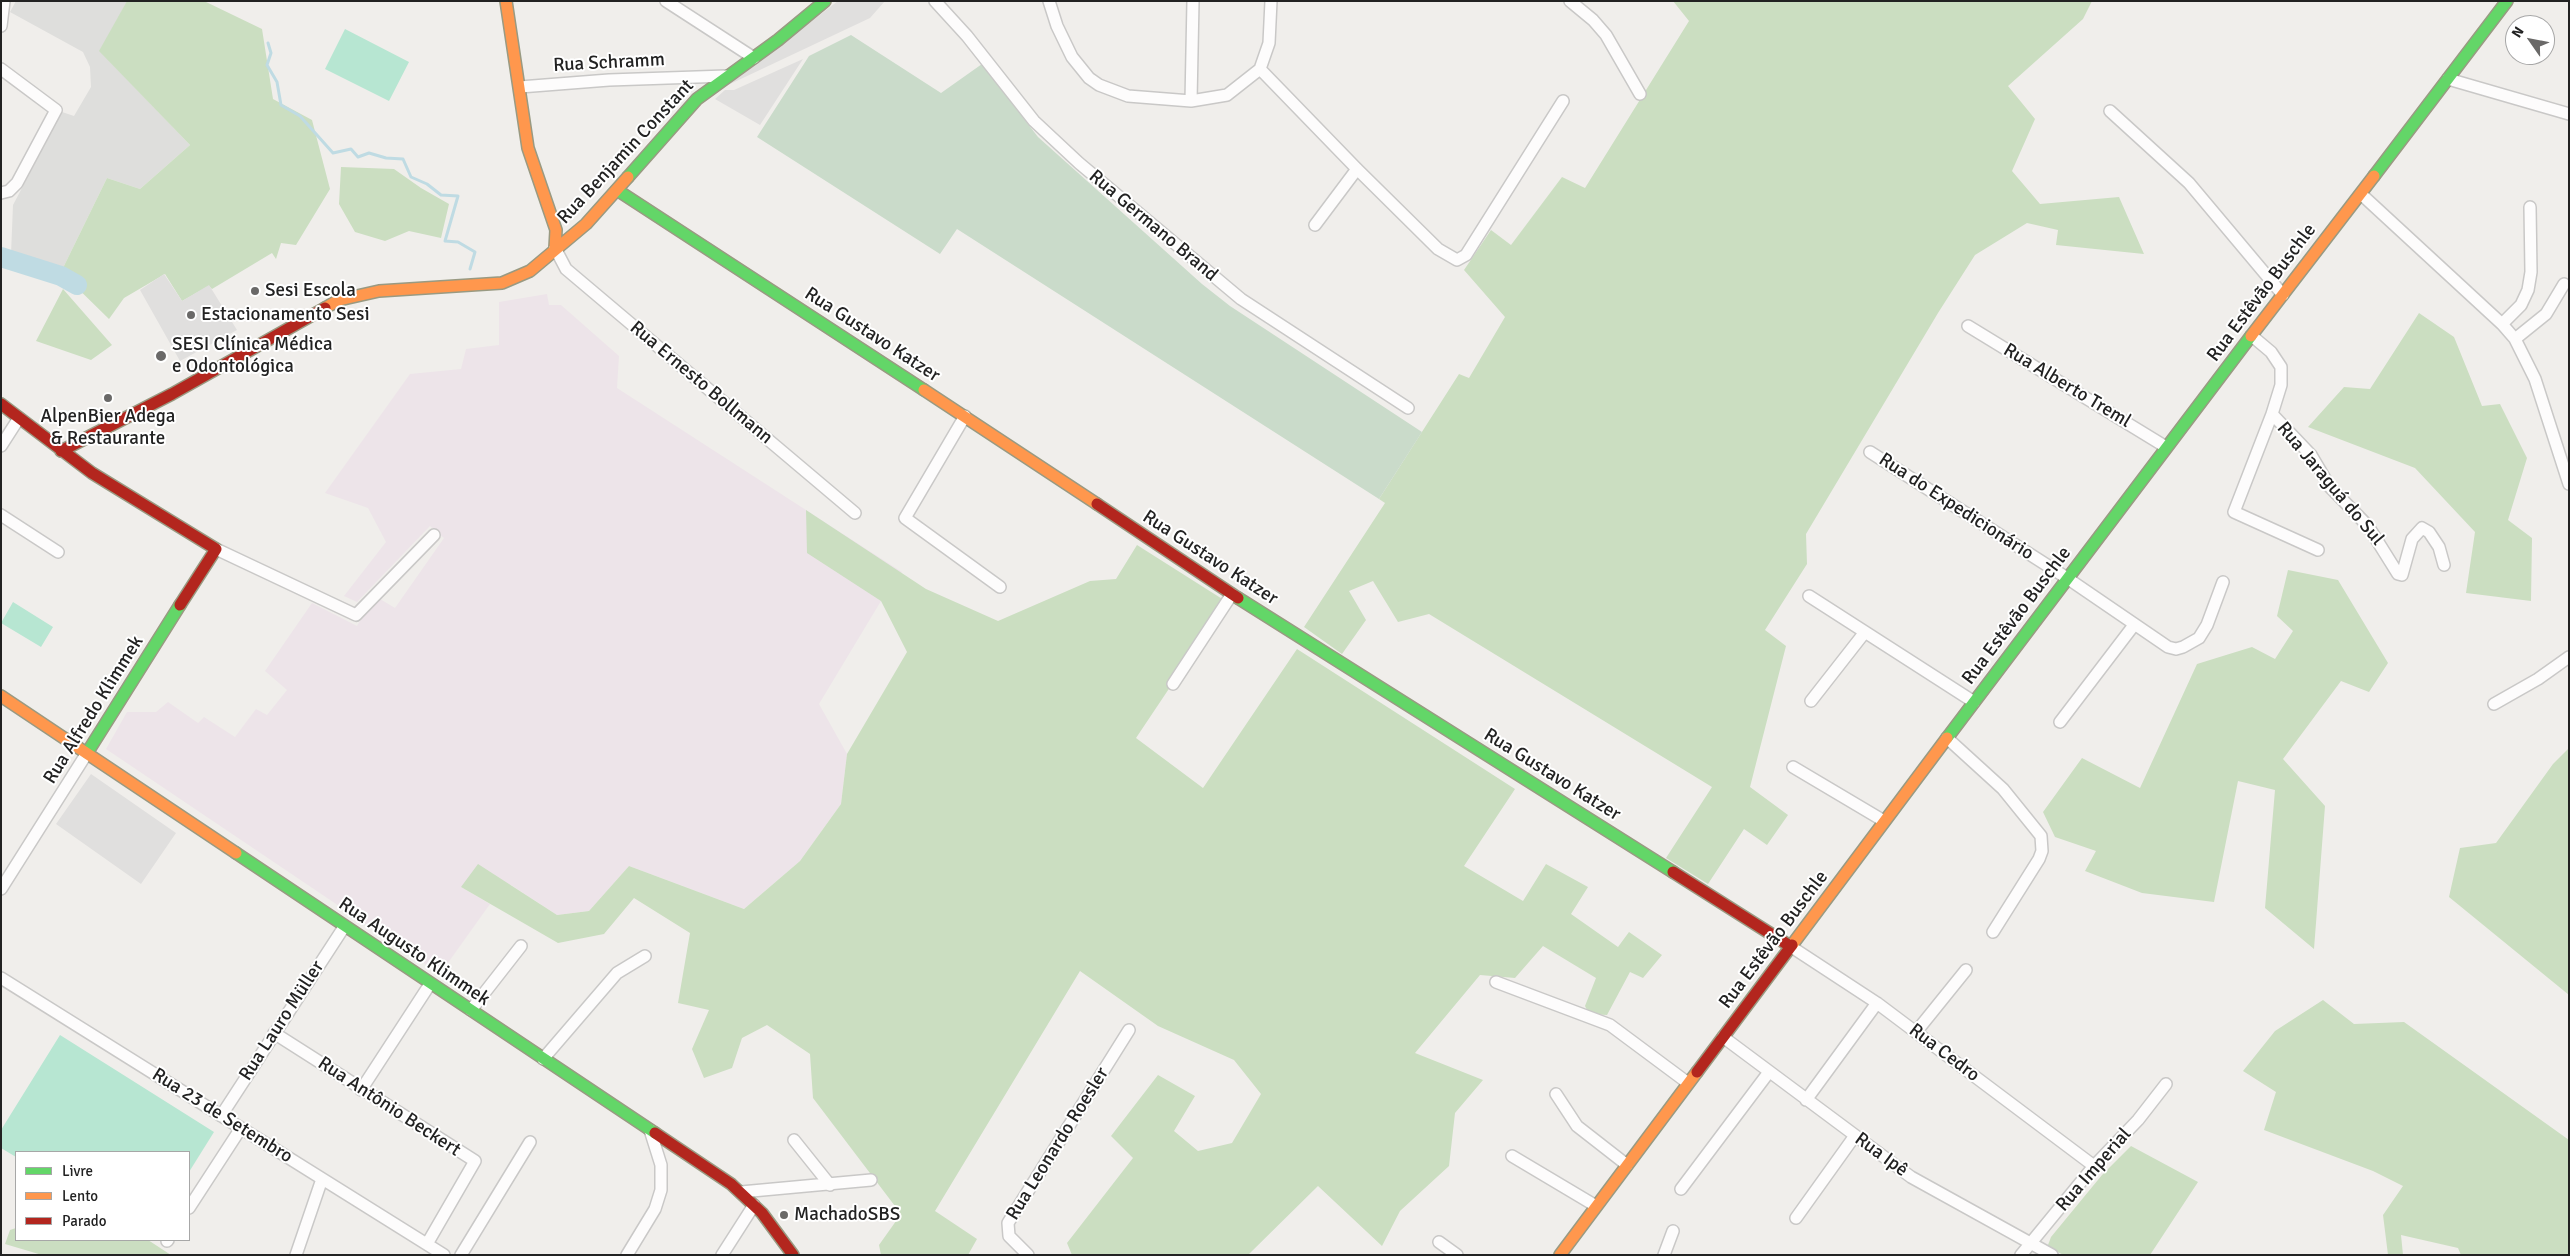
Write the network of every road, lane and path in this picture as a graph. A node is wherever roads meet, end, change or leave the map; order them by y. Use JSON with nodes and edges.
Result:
{"nodes":[{"id":1,"x":4,"y":1,"type":"edge"},
{"id":2,"x":506,"y":1,"type":"edge"},
{"id":3,"x":666,"y":1,"type":"edge"},
{"id":4,"x":825,"y":1,"type":"edge"},
{"id":5,"x":936,"y":1,"type":"edge"},
{"id":6,"x":1050,"y":1,"type":"edge"},
{"id":7,"x":1193,"y":1,"type":"edge"},
{"id":8,"x":1271,"y":1,"type":"edge"},
{"id":9,"x":1570,"y":1,"type":"edge"},
{"id":10,"x":2507,"y":1,"type":"edge"},
{"id":11,"x":1,"y":26,"type":"edge"},
{"id":12,"x":754,"y":58,"type":"junction"},
{"id":13,"x":1,"y":69,"type":"edge"},
{"id":14,"x":1260,"y":69,"type":"junction"},
{"id":15,"x":726,"y":76,"type":"junction"},
{"id":16,"x":2448,"y":79,"type":"junction"},
{"id":17,"x":520,"y":87,"type":"junction"},
{"id":18,"x":1640,"y":94,"type":"dead end"},
{"id":19,"x":1191,"y":101,"type":"junction"},
{"id":20,"x":1562,"y":101,"type":"dead end"},
{"id":21,"x":2110,"y":111,"type":"dead end"},
{"id":22,"x":2569,"y":114,"type":"edge"},
{"id":23,"x":1357,"y":169,"type":"junction"},
{"id":24,"x":617,"y":190,"type":"junction"},
{"id":25,"x":5,"y":192,"type":"edge"},
{"id":26,"x":2360,"y":194,"type":"junction"},
{"id":27,"x":2530,"y":206,"type":"dead end"},
{"id":28,"x":1315,"y":225,"type":"dead end"},
{"id":29,"x":555,"y":248,"type":"junction"},
{"id":30,"x":2564,"y":284,"type":"dead end"},
{"id":31,"x":2283,"y":295,"type":"junction"},
{"id":32,"x":2502,"y":324,"type":"junction"},
{"id":33,"x":1968,"y":326,"type":"dead end"},
{"id":34,"x":2252,"y":336,"type":"junction"},
{"id":35,"x":2515,"y":339,"type":"junction"},
{"id":36,"x":1,"y":404,"type":"edge"},
{"id":37,"x":1408,"y":408,"type":"dead end"},
{"id":38,"x":2272,"y":414,"type":"junction"},
{"id":39,"x":965,"y":416,"type":"junction"},
{"id":40,"x":19,"y":418,"type":"junction"},
{"id":41,"x":1,"y":446,"type":"edge"},
{"id":42,"x":2166,"y":447,"type":"junction"},
{"id":43,"x":61,"y":451,"type":"junction"},
{"id":44,"x":1870,"y":452,"type":"dead end"},
{"id":45,"x":2569,"y":484,"type":"edge"},
{"id":46,"x":855,"y":513,"type":"dead end"},
{"id":47,"x":1,"y":515,"type":"edge"},
{"id":48,"x":434,"y":534,"type":"dead end"},
{"id":49,"x":216,"y":549,"type":"junction"},
{"id":50,"x":2318,"y":550,"type":"dead end"},
{"id":51,"x":58,"y":552,"type":"dead end"},
{"id":52,"x":2444,"y":565,"type":"dead end"},
{"id":53,"x":2067,"y":578,"type":"junction"},
{"id":54,"x":2223,"y":582,"type":"dead end"},
{"id":55,"x":1000,"y":588,"type":"dead end"},
{"id":56,"x":1232,"y":594,"type":"junction"},
{"id":57,"x":1809,"y":596,"type":"dead end"},
{"id":58,"x":2134,"y":624,"type":"junction"},
{"id":59,"x":1865,"y":632,"type":"junction"},
{"id":60,"x":2569,"y":657,"type":"edge"},
{"id":61,"x":1174,"y":684,"type":"dead end"},
{"id":62,"x":1,"y":696,"type":"edge"},
{"id":63,"x":1811,"y":701,"type":"dead end"},
{"id":64,"x":1974,"y":702,"type":"junction"},
{"id":65,"x":2494,"y":704,"type":"dead end"},
{"id":66,"x":2060,"y":722,"type":"dead end"},
{"id":67,"x":1947,"y":738,"type":"junction"},
{"id":68,"x":87,"y":753,"type":"junction"},
{"id":69,"x":1793,"y":767,"type":"dead end"},
{"id":70,"x":1884,"y":821,"type":"junction"},
{"id":71,"x":2,"y":888,"type":"edge"},
{"id":72,"x":344,"y":927,"type":"junction"},
{"id":73,"x":1994,"y":932,"type":"dead end"},
{"id":74,"x":521,"y":946,"type":"dead end"},
{"id":75,"x":1790,"y":946,"type":"junction"},
{"id":76,"x":645,"y":956,"type":"dead end"},
{"id":77,"x":1966,"y":970,"type":"dead end"},
{"id":78,"x":1,"y":978,"type":"edge"},
{"id":79,"x":1496,"y":982,"type":"dead end"},
{"id":80,"x":430,"y":984,"type":"junction"},
{"id":81,"x":1877,"y":1003,"type":"junction"},
{"id":82,"x":470,"y":1010,"type":"junction"},
{"id":83,"x":1129,"y":1030,"type":"dead end"},
{"id":84,"x":1916,"y":1032,"type":"junction"},
{"id":85,"x":274,"y":1033,"type":"junction"},
{"id":86,"x":1723,"y":1037,"type":"junction"},
{"id":87,"x":543,"y":1059,"type":"junction"},
{"id":88,"x":1769,"y":1072,"type":"junction"},
{"id":89,"x":1688,"y":1083,"type":"junction"},
{"id":90,"x":2166,"y":1084,"type":"dead end"},
{"id":91,"x":361,"y":1090,"type":"junction"},
{"id":92,"x":1556,"y":1094,"type":"dead end"},
{"id":93,"x":1806,"y":1100,"type":"junction"},
{"id":94,"x":221,"y":1116,"type":"junction"},
{"id":95,"x":241,"y":1128,"type":"junction"},
{"id":96,"x":650,"y":1130,"type":"junction"},
{"id":97,"x":1854,"y":1137,"type":"junction"},
{"id":98,"x":794,"y":1140,"type":"dead end"},
{"id":99,"x":530,"y":1142,"type":"dead end"},
{"id":100,"x":1512,"y":1156,"type":"dead end"},
{"id":101,"x":1627,"y":1165,"type":"junction"},
{"id":102,"x":2094,"y":1166,"type":"junction"},
{"id":103,"x":322,"y":1179,"type":"junction"},
{"id":104,"x":871,"y":1180,"type":"dead end"},
{"id":105,"x":830,"y":1185,"type":"junction"},
{"id":106,"x":1681,"y":1189,"type":"dead end"},
{"id":107,"x":742,"y":1192,"type":"junction"},
{"id":108,"x":754,"y":1205,"type":"junction"},
{"id":109,"x":190,"y":1206,"type":"edge"},
{"id":110,"x":1596,"y":1206,"type":"junction"},
{"id":111,"x":1796,"y":1218,"type":"dead end"},
{"id":112,"x":1673,"y":1231,"type":"dead end"},
{"id":113,"x":1439,"y":1242,"type":"dead end"},
{"id":114,"x":427,"y":1244,"type":"junction"},
{"id":115,"x":2030,"y":1244,"type":"junction"},
{"id":116,"x":792,"y":1254,"type":"edge"},
{"id":117,"x":296,"y":1255,"type":"edge"},
{"id":118,"x":444,"y":1255,"type":"edge"},
{"id":119,"x":461,"y":1255,"type":"edge"},
{"id":120,"x":627,"y":1255,"type":"edge"},
{"id":121,"x":722,"y":1255,"type":"edge"},
{"id":122,"x":1028,"y":1255,"type":"edge"},
{"id":123,"x":1457,"y":1255,"type":"edge"},
{"id":124,"x":1560,"y":1255,"type":"edge"},
{"id":125,"x":1664,"y":1255,"type":"edge"},
{"id":126,"x":2021,"y":1255,"type":"edge"},
{"id":127,"x":2052,"y":1255,"type":"edge"}],
"edges":[{"from":1,"to":11,"type":"street"},
{"from":2,"to":17,"type":"street"},
{"from":3,"to":12,"type":"street"},
{"from":4,"to":12,"type":"street"},
{"from":5,"to":37,"type":"street","name":"Rua Germano Brand"},
{"from":6,"to":19,"type":"street"},
{"from":7,"to":19,"type":"street"},
{"from":8,"to":14,"type":"street"},
{"from":9,"to":18,"type":"street"},
{"from":10,"to":16,"type":"street","name":"Rua Estêvão Buschle"},
{"from":12,"to":15,"type":"street"},
{"from":13,"to":25,"type":"street"},
{"from":14,"to":19,"type":"street"},
{"from":14,"to":23,"type":"street"},
{"from":15,"to":17,"type":"street","name":"Rua Schramm"},
{"from":15,"to":24,"type":"street","name":"Rua Benjamin Constant"},
{"from":16,"to":22,"type":"street"},
{"from":16,"to":26,"type":"street","name":"Rua Estêvão Buschle"},
{"from":17,"to":29,"type":"street"},
{"from":20,"to":23,"type":"street"},
{"from":21,"to":31,"type":"street"},
{"from":23,"to":28,"type":"street"},
{"from":24,"to":29,"type":"street","name":"Rua Benjamin Constant"},
{"from":24,"to":39,"type":"street","name":"Rua Gustavo Katzer"},
{"from":26,"to":31,"type":"street","name":"Rua Estêvão Buschle"},
{"from":26,"to":32,"type":"street"},
{"from":27,"to":32,"type":"street"},
{"from":29,"to":43,"type":"street","name":"Rua Benjamin Constant"},
{"from":29,"to":46,"type":"street","name":"Rua Ernesto Bollmann"},
{"from":30,"to":35,"type":"street"},
{"from":31,"to":34,"type":"street","name":"Rua Estêvão Buschle"},
{"from":32,"to":35,"type":"street"},
{"from":33,"to":42,"type":"street","name":"Rua Alberto Treml"},
{"from":34,"to":38,"type":"street","name":"Rua Jaraguá do Sul"},
{"from":34,"to":42,"type":"street","name":"Rua Estêvão Buschle"},
{"from":35,"to":45,"type":"street"},
{"from":36,"to":40,"type":"street"},
{"from":38,"to":50,"type":"street"},
{"from":38,"to":52,"type":"street","name":"Rua Jaraguá do Sul"},
{"from":39,"to":55,"type":"street"},
{"from":39,"to":56,"type":"street","name":"Rua Gustavo Katzer"},
{"from":40,"to":41,"type":"street"},
{"from":40,"to":43,"type":"street"},
{"from":42,"to":53,"type":"street","name":"Rua Estêvão Buschle"},
{"from":43,"to":49,"type":"street"},
{"from":44,"to":53,"type":"street","name":"Rua do Expedicionário"},
{"from":47,"to":51,"type":"street"},
{"from":48,"to":49,"type":"street"},
{"from":49,"to":68,"type":"street","name":"Rua Alfredo Klimmek"},
{"from":53,"to":58,"type":"street","name":"Rua do Expedicionário"},
{"from":53,"to":64,"type":"street","name":"Rua Estêvão Buschle"},
{"from":54,"to":58,"type":"street","name":"Rua do Expedicionário"},
{"from":56,"to":61,"type":"street"},
{"from":56,"to":75,"type":"street","name":"Rua Gustavo Katzer"},
{"from":57,"to":59,"type":"street"},
{"from":58,"to":66,"type":"street"},
{"from":59,"to":63,"type":"street"},
{"from":59,"to":64,"type":"street"},
{"from":60,"to":65,"type":"street"},
{"from":62,"to":68,"type":"street","name":"Rua Augusto Klimmek"},
{"from":64,"to":67,"type":"street","name":"Rua Estêvão Buschle"},
{"from":67,"to":70,"type":"street","name":"Rua Estêvão Buschle"},
{"from":67,"to":73,"type":"street"},
{"from":68,"to":71,"type":"street","name":"Rua Alfredo Klimmek"},
{"from":68,"to":72,"type":"street","name":"Rua Augusto Klimmek"},
{"from":69,"to":70,"type":"street"},
{"from":70,"to":75,"type":"street","name":"Rua Estêvão Buschle"},
{"from":72,"to":80,"type":"street","name":"Rua Augusto Klimmek"},
{"from":72,"to":85,"type":"street","name":"Rua Lauro Müller"},
{"from":74,"to":82,"type":"street"},
{"from":75,"to":81,"type":"street","name":"Rua Cedro"},
{"from":75,"to":86,"type":"street","name":"Rua Estêvão Buschle"},
{"from":76,"to":87,"type":"street"},
{"from":77,"to":84,"type":"street"},
{"from":78,"to":94,"type":"street","name":"Rua 23 de Setembro"},
{"from":79,"to":89,"type":"street"},
{"from":80,"to":82,"type":"street","name":"Rua Augusto Klimmek"},
{"from":80,"to":91,"type":"street"},
{"from":81,"to":84,"type":"street","name":"Rua Cedro"},
{"from":81,"to":93,"type":"street"},
{"from":82,"to":87,"type":"street","name":"Rua Augusto Klimmek"},
{"from":83,"to":122,"type":"street","name":"Rua Leonardo Roesler"},
{"from":84,"to":102,"type":"street","name":"Rua Cedro"},
{"from":85,"to":91,"type":"street","name":"Rua Antônio Beckert"},
{"from":85,"to":94,"type":"street","name":"Rua Lauro Müller"},
{"from":86,"to":88,"type":"street","name":"Rua Ipê"},
{"from":86,"to":89,"type":"street","name":"Rua Estêvão Buschle"},
{"from":87,"to":96,"type":"street","name":"Rua Augusto Klimmek"},
{"from":88,"to":93,"type":"street","name":"Rua Ipê"},
{"from":88,"to":106,"type":"street"},
{"from":89,"to":101,"type":"street","name":"Rua Estêvão Buschle"},
{"from":90,"to":102,"type":"street","name":"Rua Imperial"},
{"from":91,"to":114,"type":"street","name":"Rua Antônio Beckert"},
{"from":92,"to":101,"type":"street"},
{"from":93,"to":97,"type":"street","name":"Rua Ipê"},
{"from":94,"to":95,"type":"street","name":"Rua 23 de Setembro"},
{"from":95,"to":103,"type":"street","name":"Rua 23 de Setembro"},
{"from":95,"to":109,"type":"street"},
{"from":96,"to":107,"type":"street","name":"Rua Augusto Klimmek"},
{"from":96,"to":120,"type":"street"},
{"from":97,"to":111,"type":"street"},
{"from":97,"to":115,"type":"street","name":"Rua Ipê"},
{"from":98,"to":105,"type":"street"},
{"from":99,"to":119,"type":"street"},
{"from":100,"to":110,"type":"street"},
{"from":101,"to":110,"type":"street","name":"Rua Estêvão Buschle"},
{"from":102,"to":115,"type":"street","name":"Rua Imperial"},
{"from":103,"to":114,"type":"street","name":"Rua 23 de Setembro"},
{"from":103,"to":117,"type":"street"},
{"from":104,"to":105,"type":"street"},
{"from":105,"to":107,"type":"street"},
{"from":107,"to":108,"type":"street","name":"Rua Augusto Klimmek"},
{"from":108,"to":116,"type":"street","name":"Rua Augusto Klimmek"},
{"from":108,"to":121,"type":"street"},
{"from":110,"to":124,"type":"street","name":"Rua Estêvão Buschle"},
{"from":112,"to":125,"type":"street"},
{"from":113,"to":123,"type":"street"},
{"from":114,"to":118,"type":"street","name":"Rua 23 de Setembro"},
{"from":115,"to":126,"type":"street","name":"Rua Imperial"},
{"from":115,"to":127,"type":"street","name":"Rua Ipê"}]}
